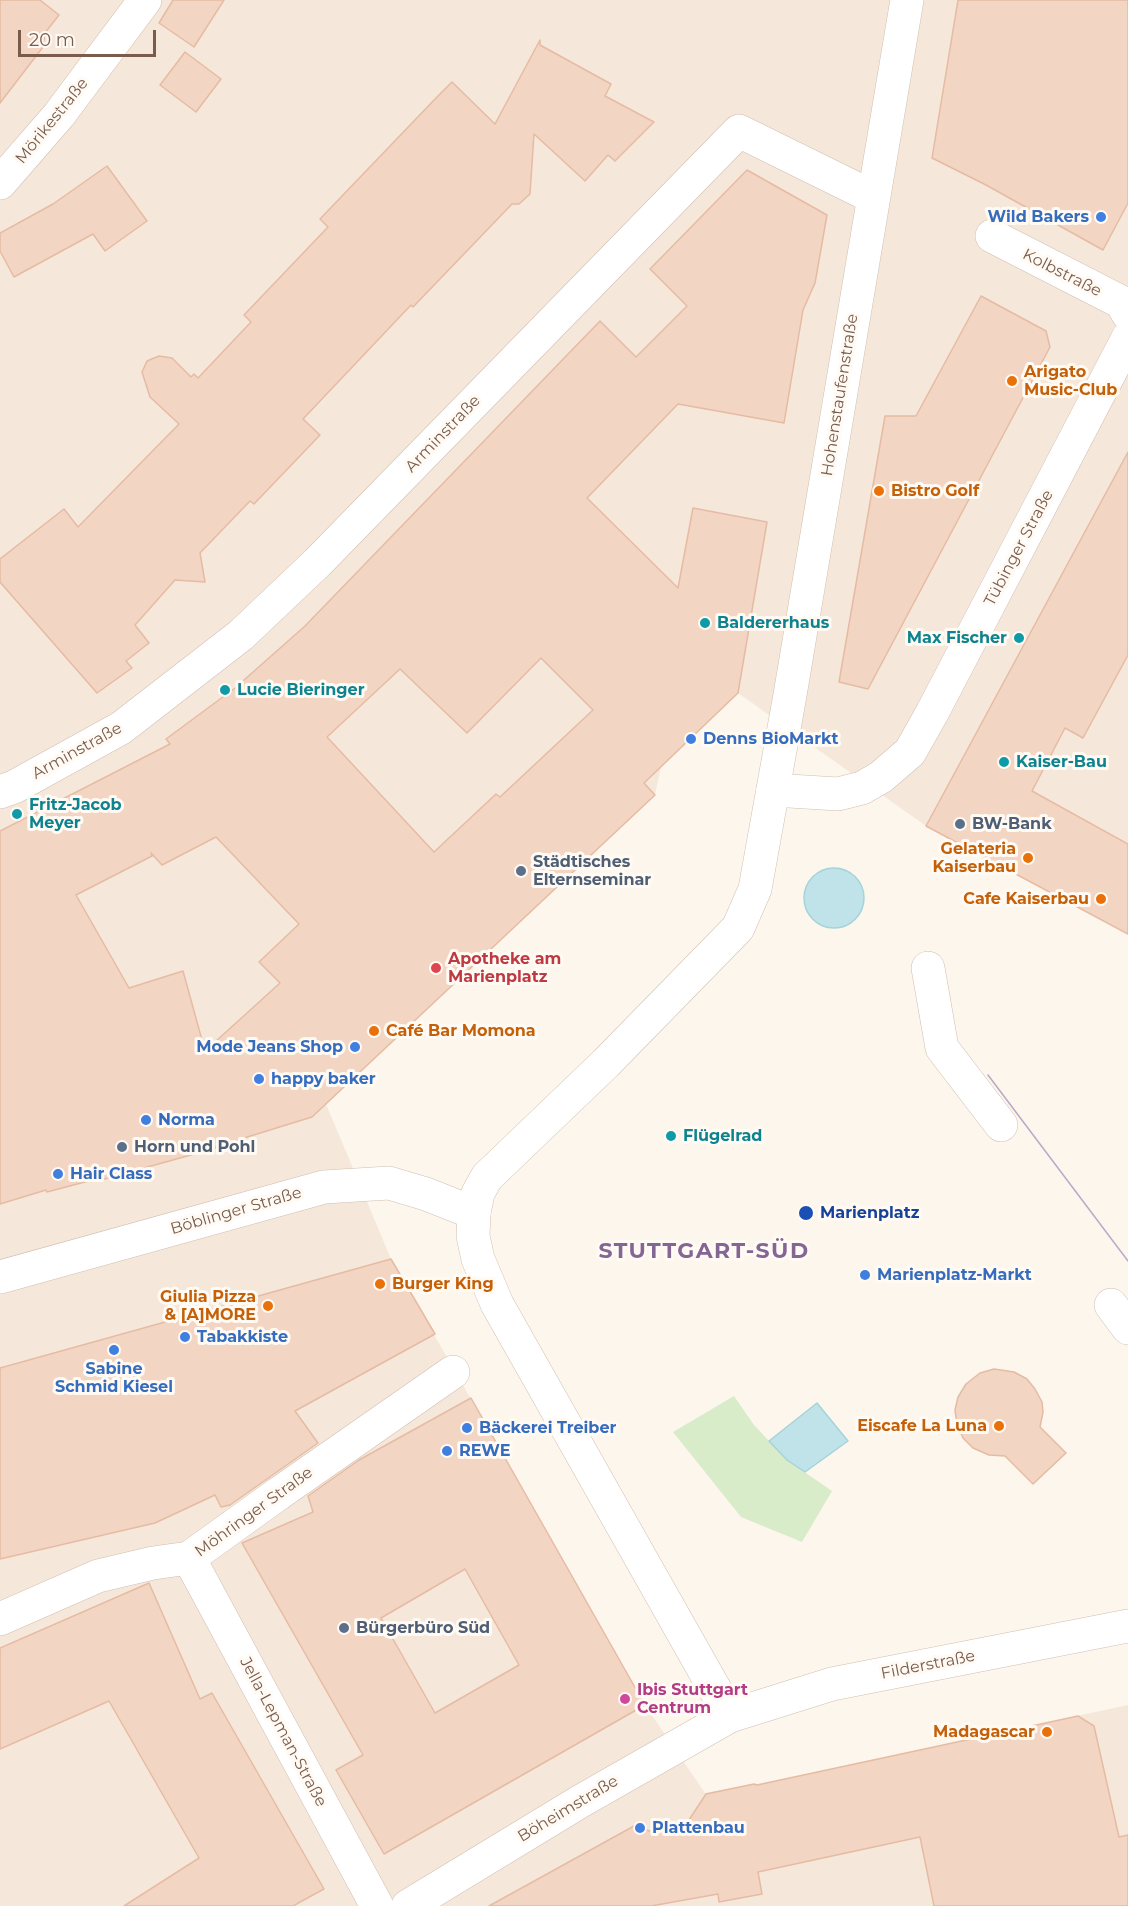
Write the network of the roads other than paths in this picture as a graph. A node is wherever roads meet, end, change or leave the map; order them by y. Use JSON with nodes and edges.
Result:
{"nodes":[{"id":1,"x":145,"y":0,"type":"edge"},
{"id":2,"x":907,"y":0,"type":"edge"},
{"id":3,"x":0,"y":183,"type":"edge"},
{"id":4,"x":873,"y":197,"type":"junction"},
{"id":5,"x":992,"y":237,"type":"dead end"},
{"id":6,"x":1128,"y":314,"type":"edge"},
{"id":7,"x":1128,"y":338,"type":"edge"},
{"id":8,"x":773,"y":790,"type":"junction"},
{"id":9,"x":0,"y":792,"type":"edge"},
{"id":10,"x":928,"y":968,"type":"dead end"},
{"id":11,"x":1000,"y":1125,"type":"dead end"},
{"id":12,"x":474,"y":1213,"type":"junction"},
{"id":13,"x":0,"y":1277,"type":"edge"},
{"id":14,"x":453,"y":1372,"type":"dead end"},
{"id":15,"x":189,"y":1558,"type":"junction"},
{"id":16,"x":0,"y":1619,"type":"edge"},
{"id":17,"x":1128,"y":1626,"type":"edge"},
{"id":18,"x":730,"y":1716,"type":"junction"},
{"id":19,"x":377,"y":1906,"type":"edge"},
{"id":20,"x":408,"y":1906,"type":"edge"}],
"edges":[{"from":1,"to":3,"type":"street","name":"Mörikestraße"},
{"from":2,"to":4,"type":"street","name":"Hohenstaufenstraße"},
{"from":4,"to":8,"type":"street","name":"Hohenstaufenstraße"},
{"from":4,"to":9,"type":"street","name":"Arminstraße"},
{"from":5,"to":6,"type":"street","name":"Kolbstraße"},
{"from":7,"to":8,"type":"street","name":"Tübinger Straße"},
{"from":8,"to":12,"type":"street"},
{"from":10,"to":11,"type":"street"},
{"from":12,"to":13,"type":"street","name":"Böblinger Straße"},
{"from":12,"to":18,"type":"street"},
{"from":14,"to":15,"type":"street","name":"Möhringer Straße"},
{"from":15,"to":16,"type":"street","name":"Möhringer Straße"},
{"from":15,"to":19,"type":"street","name":"Jella-Lepman-Straße"},
{"from":17,"to":18,"type":"street","name":"Filderstraße"},
{"from":18,"to":20,"type":"street","name":"Böheimstraße"}]}
